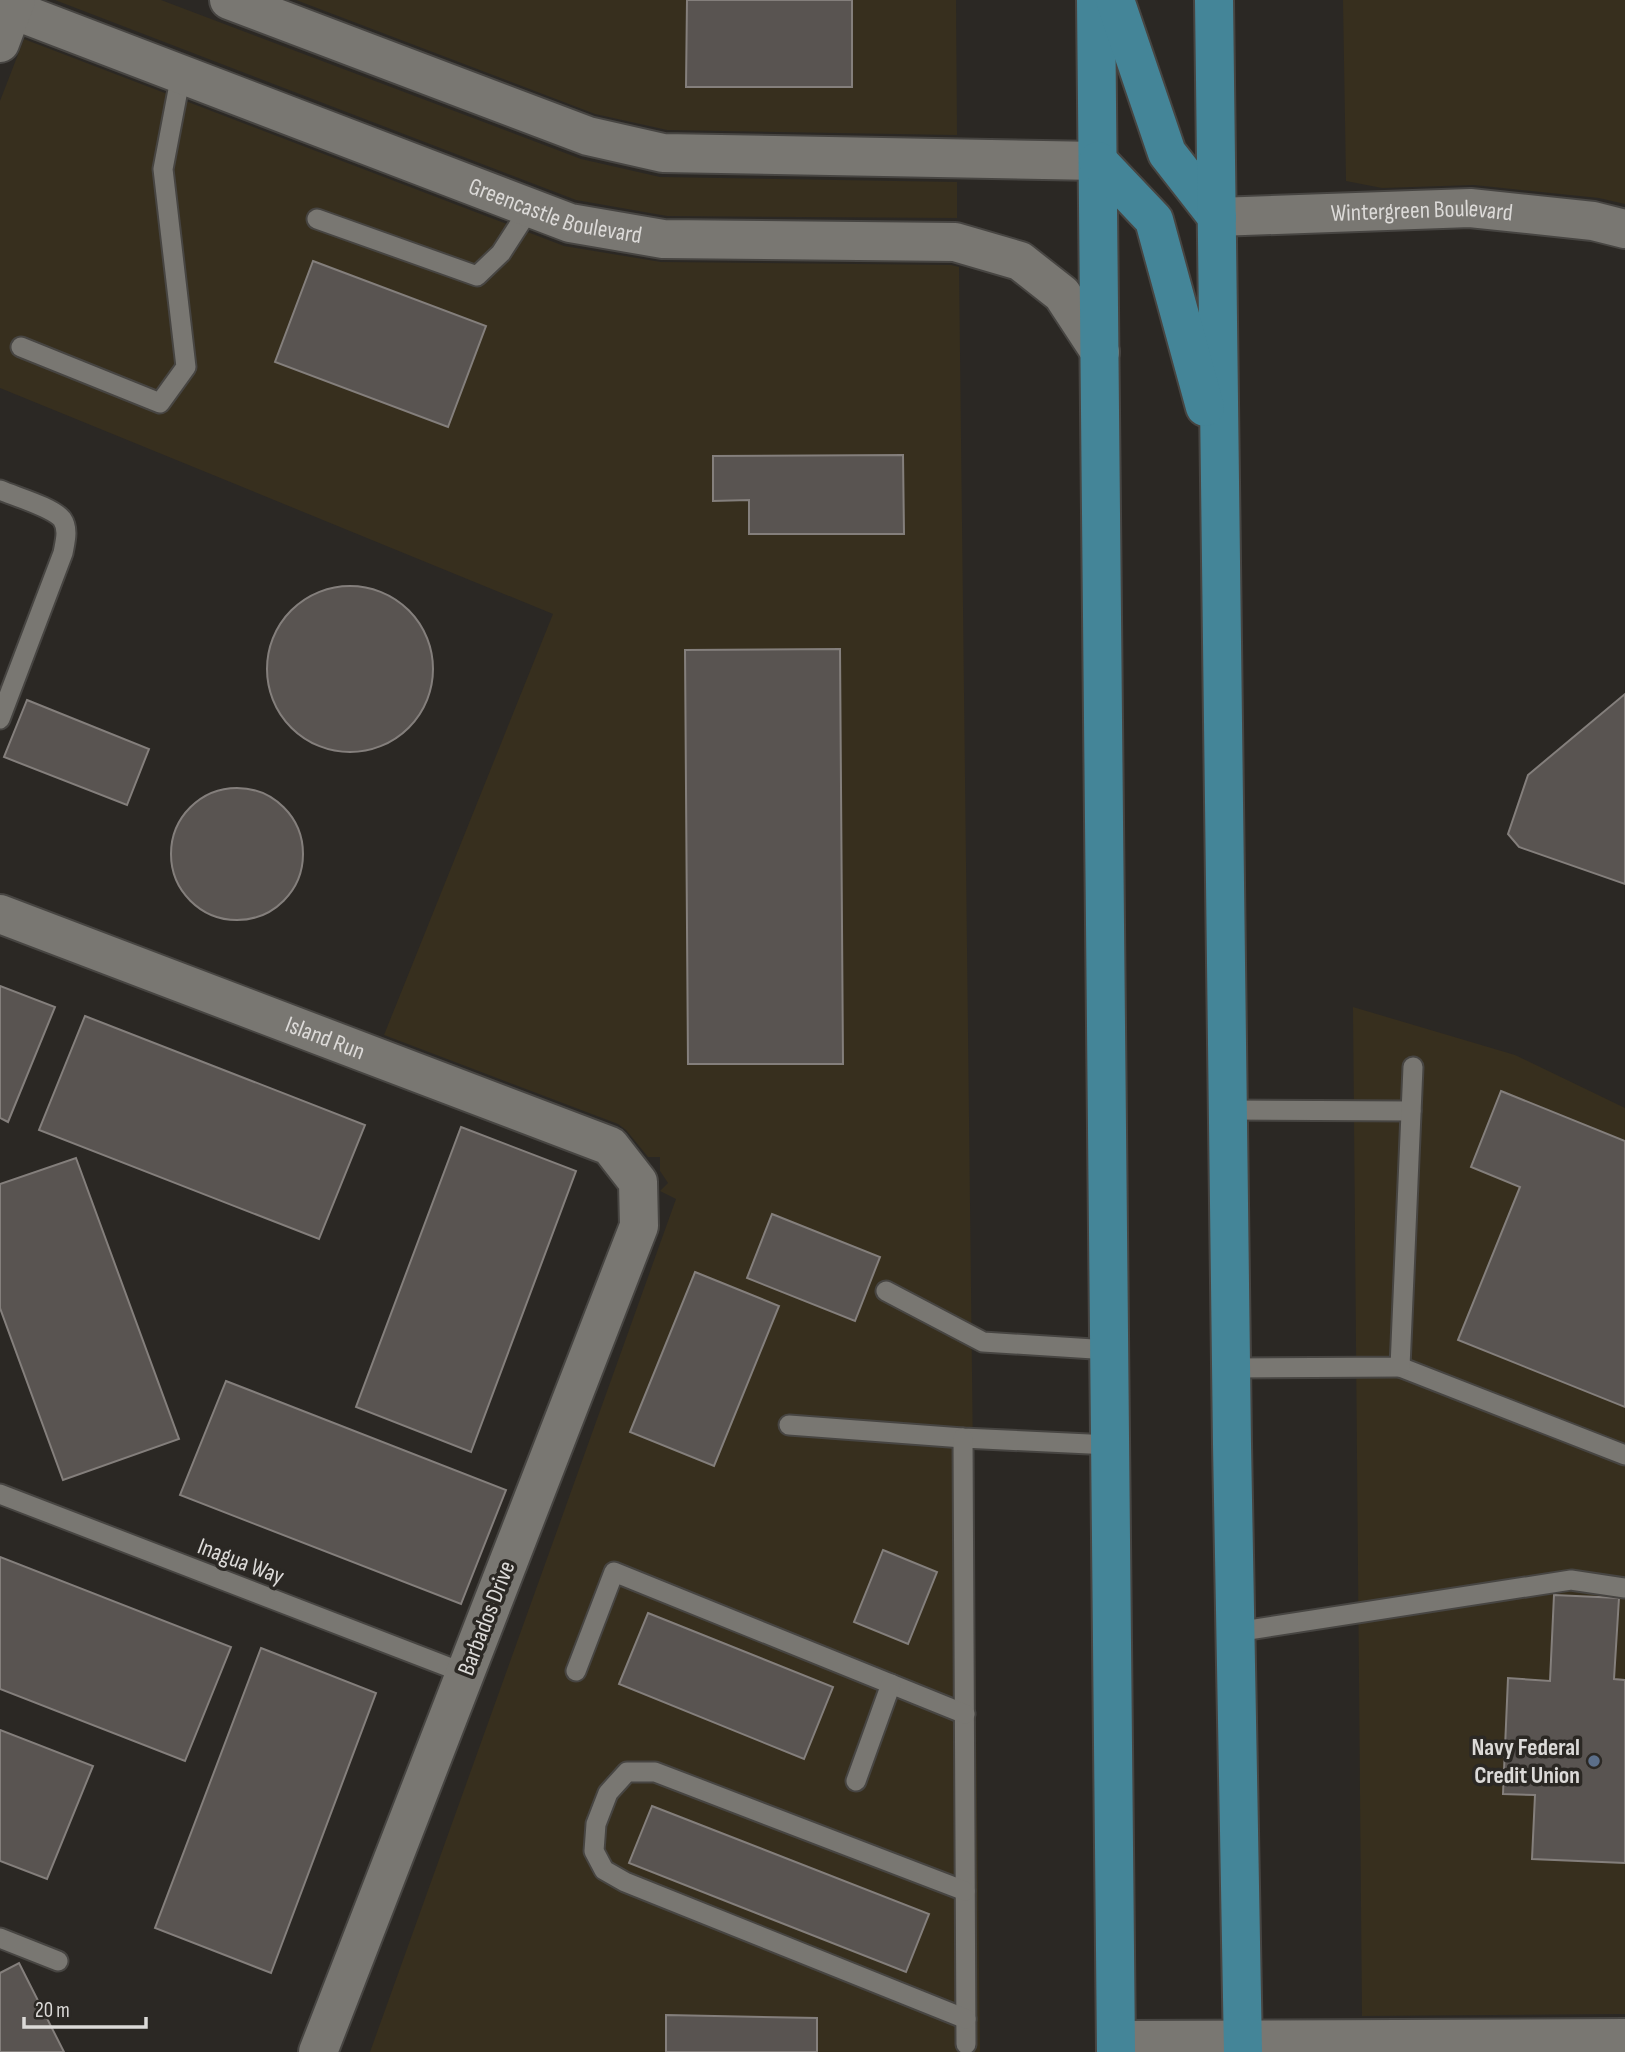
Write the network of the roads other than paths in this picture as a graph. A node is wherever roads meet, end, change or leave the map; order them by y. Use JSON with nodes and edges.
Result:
{"nodes":[{"id":1,"x":229,"y":0,"type":"edge"},
{"id":2,"x":1096,"y":0,"type":"edge"},
{"id":3,"x":1115,"y":0,"type":"edge"},
{"id":4,"x":1214,"y":0,"type":"edge"},
{"id":5,"x":7,"y":14,"type":"edge"},
{"id":6,"x":181,"y":74,"type":"junction"},
{"id":7,"x":1098,"y":161,"type":"junction"},
{"id":8,"x":530,"y":208,"type":"junction"},
{"id":9,"x":1217,"y":217,"type":"junction"},
{"id":10,"x":317,"y":219,"type":"dead end"},
{"id":11,"x":1625,"y":229,"type":"edge"},
{"id":12,"x":21,"y":347,"type":"dead end"},
{"id":13,"x":1100,"y":352,"type":"junction"},
{"id":14,"x":1220,"y":460,"type":"junction"},
{"id":15,"x":0,"y":490,"type":"edge"},
{"id":16,"x":0,"y":719,"type":"edge"},
{"id":17,"x":0,"y":914,"type":"edge"},
{"id":18,"x":1413,"y":1066,"type":"dead end"},
{"id":19,"x":1228,"y":1110,"type":"junction"},
{"id":20,"x":1411,"y":1111,"type":"junction"},
{"id":21,"x":638,"y":1182,"type":"joint"},
{"id":22,"x":886,"y":1291,"type":"dead end"},
{"id":23,"x":1109,"y":1350,"type":"junction"},
{"id":24,"x":1400,"y":1367,"type":"junction"},
{"id":25,"x":1232,"y":1368,"type":"junction"},
{"id":26,"x":789,"y":1425,"type":"dead end"},
{"id":27,"x":963,"y":1437,"type":"junction"},
{"id":28,"x":1110,"y":1445,"type":"junction"},
{"id":29,"x":1625,"y":1455,"type":"edge"},
{"id":30,"x":0,"y":1494,"type":"edge"},
{"id":31,"x":1625,"y":1588,"type":"edge"},
{"id":32,"x":1236,"y":1632,"type":"junction"},
{"id":33,"x":576,"y":1671,"type":"dead end"},
{"id":34,"x":464,"y":1674,"type":"junction"},
{"id":35,"x":891,"y":1684,"type":"junction"},
{"id":36,"x":965,"y":1714,"type":"junction"},
{"id":37,"x":856,"y":1781,"type":"dead end"},
{"id":38,"x":965,"y":1891,"type":"junction"},
{"id":39,"x":0,"y":1938,"type":"edge"},
{"id":40,"x":58,"y":1961,"type":"dead end"},
{"id":41,"x":966,"y":2019,"type":"junction"},
{"id":42,"x":1625,"y":2038,"type":"edge"},
{"id":43,"x":966,"y":2044,"type":"dead end"},
{"id":44,"x":1116,"y":2046,"type":"edge"},
{"id":45,"x":1243,"y":2046,"type":"edge"},
{"id":46,"x":318,"y":2052,"type":"edge"}],
"edges":[{"from":1,"to":7,"type":"street"},
{"from":2,"to":7,"type":"main road"},
{"from":3,"to":9,"type":"main road"},
{"from":4,"to":9,"type":"main road"},
{"from":5,"to":6,"type":"street","name":"Greencastle Boulevard"},
{"from":6,"to":8,"type":"street","name":"Greencastle Boulevard"},
{"from":6,"to":12,"type":"lane"},
{"from":7,"to":13,"type":"main road"},
{"from":7,"to":14,"type":"main road"},
{"from":8,"to":10,"type":"lane"},
{"from":8,"to":13,"type":"street","name":"Greencastle Boulevard"},
{"from":9,"to":11,"type":"street","name":"Wintergreen Boulevard"},
{"from":9,"to":14,"type":"main road"},
{"from":13,"to":23,"type":"main road"},
{"from":14,"to":19,"type":"main road"},
{"from":15,"to":16,"type":"lane"},
{"from":17,"to":21,"type":"street","name":"Island Run"},
{"from":18,"to":20,"type":"lane"},
{"from":19,"to":20,"type":"lane"},
{"from":19,"to":25,"type":"main road"},
{"from":20,"to":24,"type":"lane"},
{"from":21,"to":34,"type":"street","name":"Barbados Drive"},
{"from":22,"to":23,"type":"lane"},
{"from":23,"to":28,"type":"main road"},
{"from":24,"to":25,"type":"lane"},
{"from":24,"to":29,"type":"lane"},
{"from":25,"to":32,"type":"main road"},
{"from":26,"to":27,"type":"lane"},
{"from":27,"to":28,"type":"lane"},
{"from":27,"to":36,"type":"lane"},
{"from":28,"to":44,"type":"main road"},
{"from":30,"to":34,"type":"lane","name":"Inagua Way"},
{"from":31,"to":32,"type":"lane"},
{"from":32,"to":45,"type":"main road"},
{"from":33,"to":35,"type":"lane"},
{"from":34,"to":46,"type":"street","name":"Barbados Drive"},
{"from":35,"to":36,"type":"lane"},
{"from":35,"to":37,"type":"lane"},
{"from":36,"to":38,"type":"lane"},
{"from":38,"to":41,"type":"lane"},
{"from":38,"to":41,"type":"lane"},
{"from":39,"to":40,"type":"lane"},
{"from":41,"to":43,"type":"lane"},
{"from":42,"to":45,"type":"street"},
{"from":44,"to":45,"type":"street"}]}
